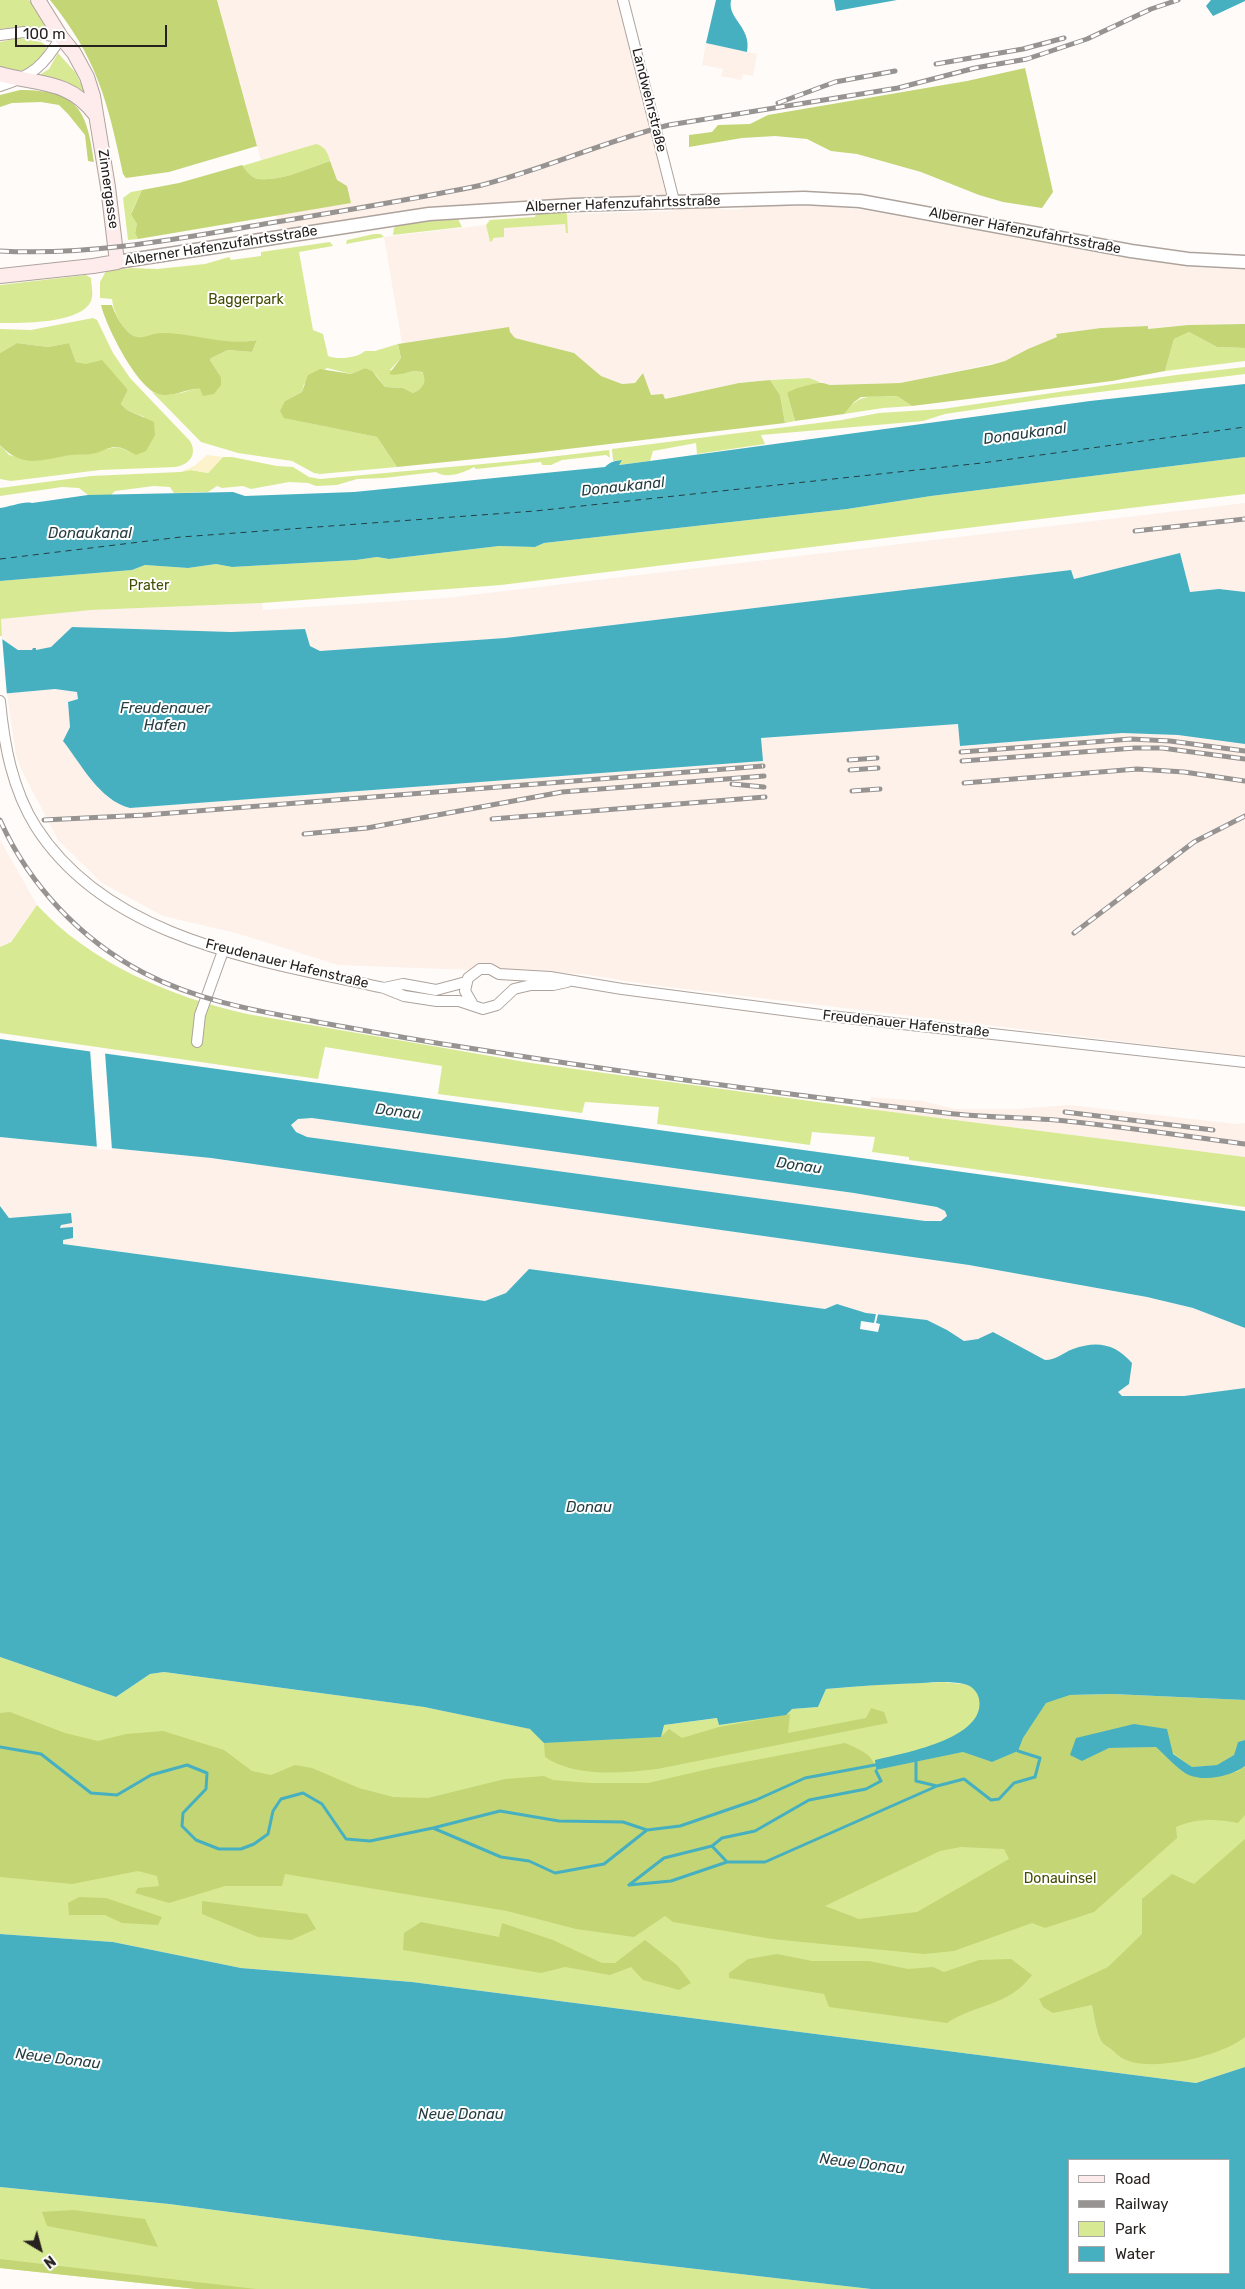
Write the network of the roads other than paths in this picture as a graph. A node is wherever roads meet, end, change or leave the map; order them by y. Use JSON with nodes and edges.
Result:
{"nodes":[{"id":1,"x":38,"y":0,"type":"edge"},
{"id":2,"x":623,"y":0,"type":"edge"},
{"id":3,"x":0,"y":35,"type":"edge"},
{"id":4,"x":60,"y":37,"type":"junction"},
{"id":5,"x":0,"y":74,"type":"edge"},
{"id":6,"x":20,"y":80,"type":"junction"},
{"id":7,"x":0,"y":86,"type":"edge"},
{"id":8,"x":96,"y":116,"type":"junction"},
{"id":9,"x":674,"y":201,"type":"junction"},
{"id":10,"x":117,"y":262,"type":"junction"},
{"id":11,"x":1245,"y":262,"type":"edge"},
{"id":12,"x":0,"y":276,"type":"edge"},
{"id":13,"x":0,"y":701,"type":"edge"},
{"id":14,"x":223,"y":951,"type":"junction"},
{"id":15,"x":499,"y":974,"type":"junction"},
{"id":16,"x":568,"y":981,"type":"junction"},
{"id":17,"x":466,"y":982,"type":"junction"},
{"id":18,"x":384,"y":988,"type":"junction"},
{"id":19,"x":504,"y":997,"type":"junction"},
{"id":20,"x":472,"y":1004,"type":"junction"},
{"id":21,"x":197,"y":1042,"type":"dead end"},
{"id":22,"x":1245,"y":1062,"type":"edge"}],
"edges":[{"from":1,"to":4,"type":"main road","name":"Zinnergasse"},
{"from":2,"to":9,"type":"street","name":"Landwehrstraße"},
{"from":3,"to":4,"type":"street"},
{"from":4,"to":6,"type":"street"},
{"from":4,"to":8,"type":"main road","name":"Zinnergasse"},
{"from":5,"to":6,"type":"main road"},
{"from":6,"to":7,"type":"street"},
{"from":6,"to":8,"type":"main road"},
{"from":8,"to":10,"type":"main road","name":"Zinnergasse"},
{"from":9,"to":10,"type":"street","name":"Alberner Hafenzufahrtsstraße"},
{"from":9,"to":11,"type":"street","name":"Alberner Hafenzufahrtsstraße"},
{"from":10,"to":12,"type":"main road","name":"Alberner Hafenzufahrtsstraße"},
{"from":13,"to":14,"type":"street","name":"Freudenauer Hafenstraße"},
{"from":14,"to":18,"type":"street","name":"Freudenauer Hafenstraße"},
{"from":14,"to":21,"type":"street"},
{"from":15,"to":16,"type":"street","name":"Freudenauer Hafenstraße"},
{"from":15,"to":17,"type":"street","name":"Freudenauer Hafenstraße"},
{"from":15,"to":19,"type":"street"},
{"from":16,"to":19,"type":"street","name":"Freudenauer Hafenstraße"},
{"from":16,"to":22,"type":"street","name":"Freudenauer Hafenstraße"},
{"from":17,"to":18,"type":"street","name":"Freudenauer Hafenstraße"},
{"from":17,"to":20,"type":"street"},
{"from":18,"to":20,"type":"street","name":"Freudenauer Hafenstraße"},
{"from":19,"to":20,"type":"street","name":"Freudenauer Hafenstraße"}]}
